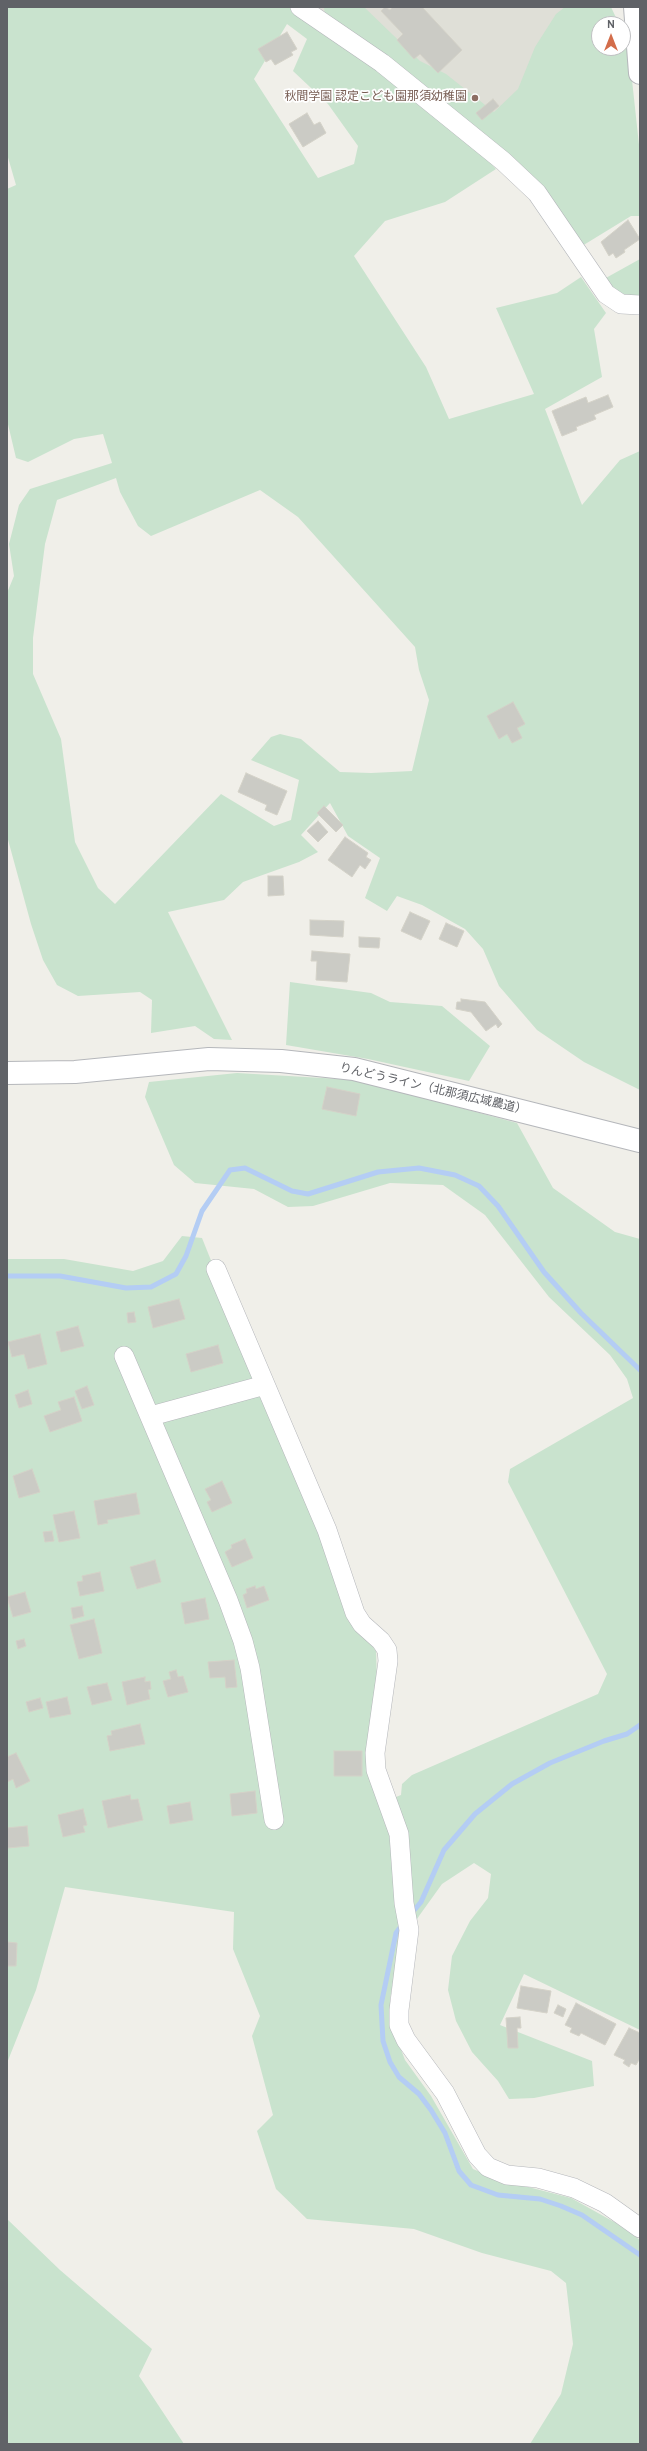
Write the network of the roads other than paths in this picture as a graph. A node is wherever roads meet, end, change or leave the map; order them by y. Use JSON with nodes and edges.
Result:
{"nodes":[{"id":1,"x":635,"y":7,"type":"edge"},
{"id":2,"x":305,"y":8,"type":"edge"},
{"id":3,"x":640,"y":73,"type":"edge"},
{"id":4,"x":640,"y":305,"type":"edge"},
{"id":5,"x":7,"y":1073,"type":"edge"},
{"id":6,"x":640,"y":1141,"type":"edge"},
{"id":7,"x":216,"y":1269,"type":"dead end"},
{"id":8,"x":124,"y":1356,"type":"dead end"},
{"id":9,"x":265,"y":1385,"type":"junction"},
{"id":10,"x":151,"y":1416,"type":"junction"},
{"id":11,"x":274,"y":1820,"type":"dead end"},
{"id":12,"x":640,"y":2228,"type":"edge"}],
"edges":[{"from":1,"to":3,"type":"street"},
{"from":2,"to":4,"type":"street"},
{"from":5,"to":6,"type":"street","name":"りんどうライン（北那須広域農道）"},
{"from":7,"to":9,"type":"street"},
{"from":8,"to":10,"type":"street"},
{"from":9,"to":10,"type":"street"},
{"from":9,"to":12,"type":"street"},
{"from":10,"to":11,"type":"street"}]}
